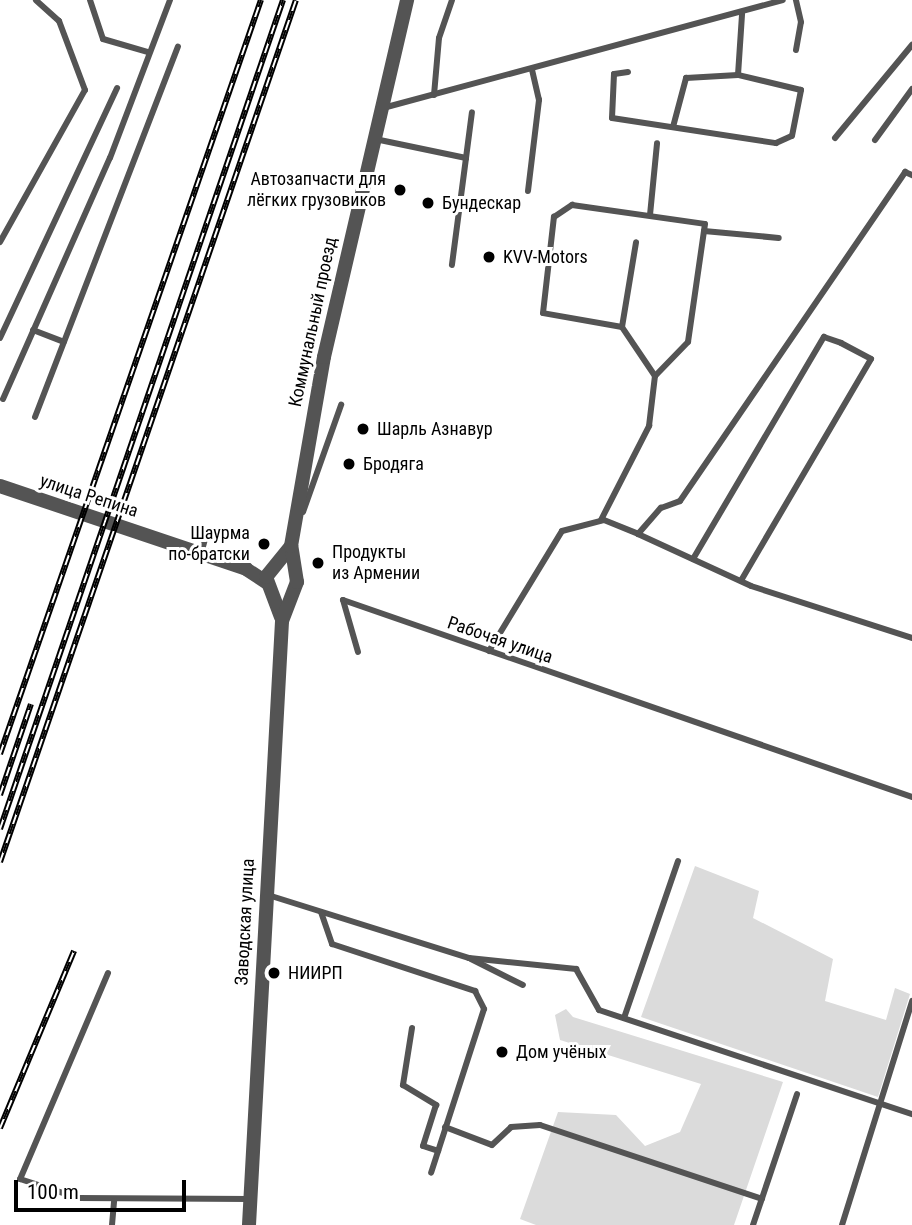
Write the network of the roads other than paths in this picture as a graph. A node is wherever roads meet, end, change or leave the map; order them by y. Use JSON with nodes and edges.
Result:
{"nodes":[{"id":1,"x":36,"y":0,"type":"edge"},
{"id":2,"x":90,"y":0,"type":"edge"},
{"id":3,"x":170,"y":0,"type":"edge"},
{"id":4,"x":407,"y":0,"type":"edge"},
{"id":5,"x":452,"y":0,"type":"edge"},
{"id":6,"x":783,"y":0,"type":"edge"},
{"id":7,"x":796,"y":0,"type":"edge"},
{"id":8,"x":742,"y":14,"type":"junction"},
{"id":9,"x":912,"y":45,"type":"edge"},
{"id":10,"x":178,"y":47,"type":"dead end"},
{"id":11,"x":796,"y":50,"type":"dead end"},
{"id":12,"x":148,"y":52,"type":"junction"},
{"id":13,"x":532,"y":69,"type":"junction"},
{"id":14,"x":628,"y":72,"type":"dead end"},
{"id":15,"x":738,"y":75,"type":"junction"},
{"id":16,"x":117,"y":88,"type":"dead end"},
{"id":17,"x":912,"y":89,"type":"edge"},
{"id":18,"x":434,"y":95,"type":"junction"},
{"id":19,"x":382,"y":109,"type":"junction"},
{"id":20,"x":472,"y":112,"type":"dead end"},
{"id":21,"x":673,"y":127,"type":"junction"},
{"id":22,"x":835,"y":138,"type":"dead end"},
{"id":23,"x":374,"y":139,"type":"junction"},
{"id":24,"x":875,"y":140,"type":"dead end"},
{"id":25,"x":657,"y":143,"type":"dead end"},
{"id":26,"x":467,"y":158,"type":"junction"},
{"id":27,"x":912,"y":175,"type":"edge"},
{"id":28,"x":528,"y":191,"type":"dead end"},
{"id":29,"x":650,"y":215,"type":"junction"},
{"id":30,"x":704,"y":231,"type":"junction"},
{"id":31,"x":779,"y":238,"type":"dead end"},
{"id":32,"x":0,"y":242,"type":"edge"},
{"id":33,"x":636,"y":242,"type":"dead end"},
{"id":34,"x":452,"y":265,"type":"dead end"},
{"id":35,"x":622,"y":327,"type":"junction"},
{"id":36,"x":33,"y":330,"type":"junction"},
{"id":37,"x":0,"y":338,"type":"edge"},
{"id":38,"x":64,"y":342,"type":"junction"},
{"id":39,"x":655,"y":376,"type":"junction"},
{"id":40,"x":1,"y":398,"type":"edge"},
{"id":41,"x":341,"y":405,"type":"dead end"},
{"id":42,"x":0,"y":407,"type":"edge"},
{"id":43,"x":35,"y":417,"type":"dead end"},
{"id":44,"x":0,"y":486,"type":"edge"},
{"id":45,"x":601,"y":520,"type":"junction"},
{"id":46,"x":638,"y":534,"type":"junction"},
{"id":47,"x":206,"y":535,"type":"dead end"},
{"id":48,"x":291,"y":540,"type":"junction"},
{"id":49,"x":201,"y":554,"type":"junction"},
{"id":50,"x":693,"y":559,"type":"junction"},
{"id":51,"x":296,"y":572,"type":"junction"},
{"id":52,"x":270,"y":577,"type":"junction"},
{"id":53,"x":741,"y":581,"type":"junction"},
{"id":54,"x":293,"y":591,"type":"junction"},
{"id":55,"x":282,"y":621,"type":"junction"},
{"id":56,"x":912,"y":638,"type":"edge"},
{"id":57,"x":358,"y":652,"type":"dead end"},
{"id":58,"x":489,"y":652,"type":"junction"},
{"id":59,"x":912,"y":797,"type":"edge"},
{"id":60,"x":678,"y":861,"type":"dead end"},
{"id":61,"x":266,"y":895,"type":"junction"},
{"id":62,"x":321,"y":912,"type":"junction"},
{"id":63,"x":470,"y":958,"type":"junction"},
{"id":64,"x":108,"y":973,"type":"dead end"},
{"id":65,"x":523,"y":985,"type":"dead end"},
{"id":66,"x":912,"y":1001,"type":"edge"},
{"id":67,"x":624,"y":1018,"type":"junction"},
{"id":68,"x":412,"y":1028,"type":"dead end"},
{"id":69,"x":797,"y":1094,"type":"dead end"},
{"id":70,"x":884,"y":1104,"type":"junction"},
{"id":71,"x":912,"y":1114,"type":"edge"},
{"id":72,"x":445,"y":1127,"type":"junction"},
{"id":73,"x":438,"y":1151,"type":"junction"},
{"id":74,"x":431,"y":1172,"type":"dead end"},
{"id":75,"x":250,"y":1199,"type":"junction"},
{"id":76,"x":762,"y":1199,"type":"junction"},
{"id":77,"x":114,"y":1201,"type":"junction"},
{"id":78,"x":112,"y":1225,"type":"edge"},
{"id":79,"x":249,"y":1225,"type":"edge"},
{"id":80,"x":753,"y":1225,"type":"edge"},
{"id":81,"x":842,"y":1225,"type":"edge"}],
"edges":[{"from":1,"to":32,"type":"lane"},
{"from":2,"to":12,"type":"lane"},
{"from":3,"to":12,"type":"lane"},
{"from":4,"to":19,"type":"street","name":"Коммунальный проезд"},
{"from":5,"to":18,"type":"lane"},
{"from":6,"to":8,"type":"lane"},
{"from":7,"to":11,"type":"lane"},
{"from":8,"to":13,"type":"lane"},
{"from":8,"to":15,"type":"lane"},
{"from":9,"to":22,"type":"lane"},
{"from":10,"to":38,"type":"lane"},
{"from":12,"to":36,"type":"lane"},
{"from":13,"to":18,"type":"lane"},
{"from":13,"to":28,"type":"lane"},
{"from":14,"to":21,"type":"lane"},
{"from":15,"to":21,"type":"lane"},
{"from":15,"to":21,"type":"lane"},
{"from":16,"to":37,"type":"lane"},
{"from":17,"to":24,"type":"lane"},
{"from":18,"to":19,"type":"lane"},
{"from":19,"to":23,"type":"street","name":"Коммунальный проезд"},
{"from":20,"to":26,"type":"lane"},
{"from":23,"to":26,"type":"lane"},
{"from":23,"to":48,"type":"street","name":"Коммунальный проезд"},
{"from":25,"to":29,"type":"lane"},
{"from":26,"to":34,"type":"lane"},
{"from":27,"to":46,"type":"lane"},
{"from":29,"to":30,"type":"lane"},
{"from":29,"to":35,"type":"lane"},
{"from":30,"to":31,"type":"lane"},
{"from":30,"to":39,"type":"lane"},
{"from":33,"to":35,"type":"lane"},
{"from":35,"to":39,"type":"lane"},
{"from":36,"to":38,"type":"lane"},
{"from":36,"to":40,"type":"lane"},
{"from":38,"to":43,"type":"lane"},
{"from":39,"to":45,"type":"lane"},
{"from":40,"to":42,"type":"lane"},
{"from":41,"to":48,"type":"lane"},
{"from":44,"to":49,"type":"street","name":"улица Репина"},
{"from":45,"to":46,"type":"lane"},
{"from":45,"to":58,"type":"lane"},
{"from":46,"to":50,"type":"lane"},
{"from":47,"to":49,"type":"lane"},
{"from":48,"to":51,"type":"street","name":"Коммунальный проезд"},
{"from":48,"to":52,"type":"street"},
{"from":49,"to":52,"type":"street","name":"улица Репина"},
{"from":50,"to":53,"type":"lane"},
{"from":50,"to":53,"type":"lane"},
{"from":51,"to":52,"type":"street"},
{"from":51,"to":54,"type":"street","name":"Заводская улица"},
{"from":52,"to":54,"type":"street","name":"улица Репина"},
{"from":52,"to":55,"type":"street","name":"Заводская улица"},
{"from":53,"to":56,"type":"lane"},
{"from":54,"to":55,"type":"street","name":"Заводская улица"},
{"from":55,"to":61,"type":"street","name":"Заводская улица"},
{"from":57,"to":58,"type":"lane","name":"Рабочая улица"},
{"from":58,"to":59,"type":"lane","name":"Рабочая улица"},
{"from":60,"to":67,"type":"lane"},
{"from":61,"to":62,"type":"lane"},
{"from":61,"to":75,"type":"street","name":"Заводская улица"},
{"from":62,"to":63,"type":"lane"},
{"from":62,"to":72,"type":"lane"},
{"from":63,"to":65,"type":"lane"},
{"from":63,"to":67,"type":"lane"},
{"from":64,"to":77,"type":"lane"},
{"from":66,"to":70,"type":"lane"},
{"from":67,"to":70,"type":"lane"},
{"from":68,"to":73,"type":"lane"},
{"from":69,"to":76,"type":"lane"},
{"from":70,"to":71,"type":"lane"},
{"from":70,"to":81,"type":"lane"},
{"from":72,"to":73,"type":"lane"},
{"from":72,"to":76,"type":"lane"},
{"from":73,"to":74,"type":"lane"},
{"from":75,"to":77,"type":"lane"},
{"from":75,"to":79,"type":"street","name":"Заводская улица"},
{"from":76,"to":80,"type":"lane"},
{"from":77,"to":78,"type":"lane"}]}
